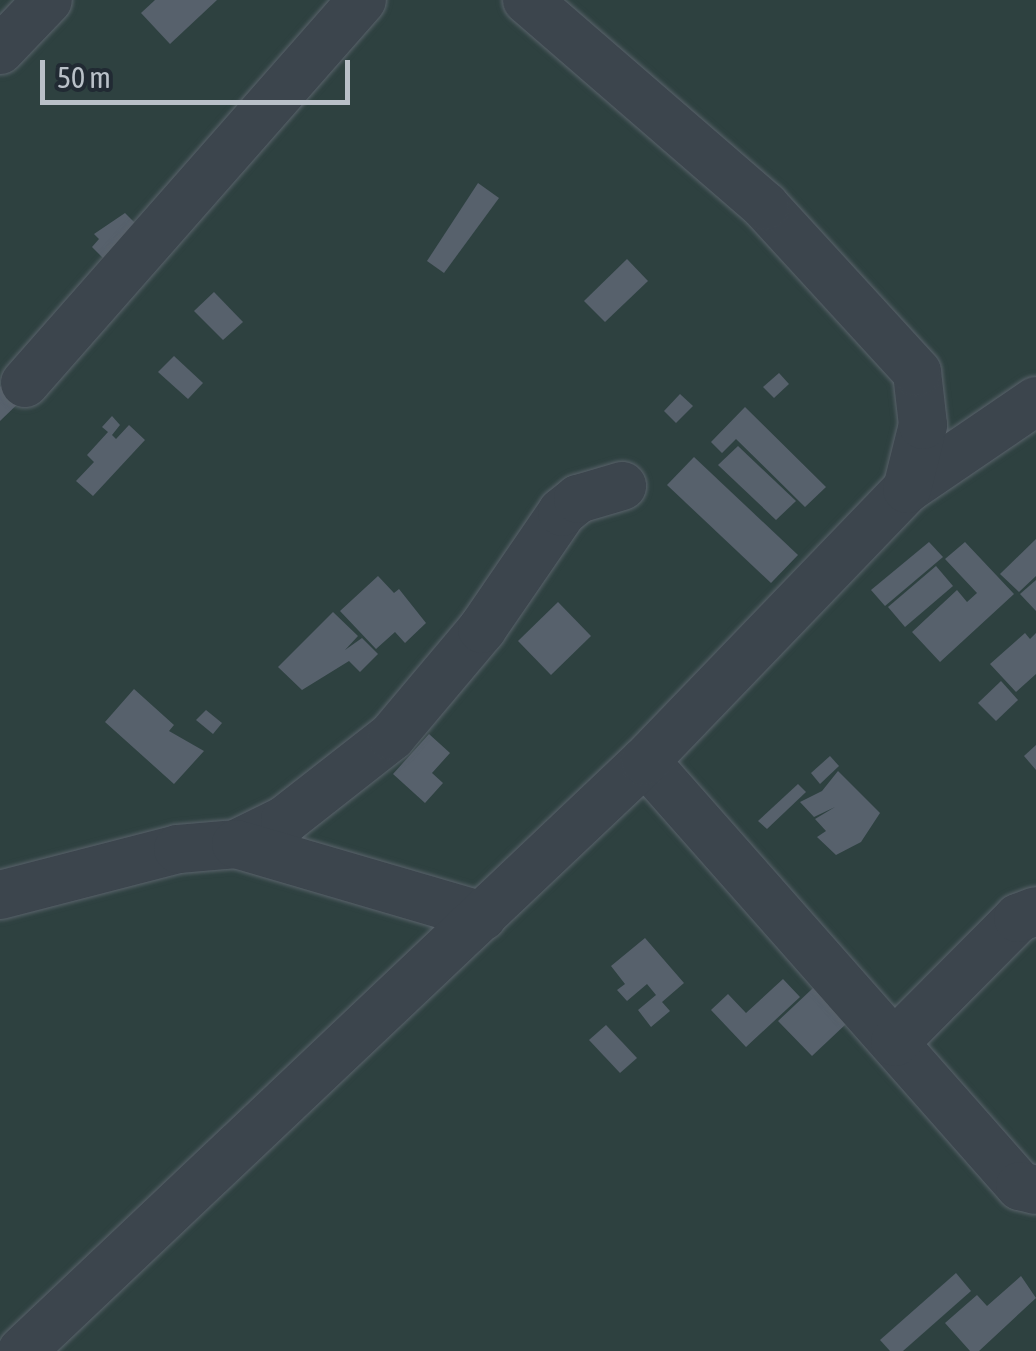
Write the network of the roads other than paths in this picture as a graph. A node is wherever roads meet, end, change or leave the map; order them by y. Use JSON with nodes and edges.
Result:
{"nodes":[{"id":1,"x":48,"y":0,"type":"edge"},
{"id":2,"x":362,"y":0,"type":"edge"},
{"id":3,"x":527,"y":0,"type":"edge"},
{"id":4,"x":0,"y":50,"type":"edge"},
{"id":5,"x":24,"y":383,"type":"dead end"},
{"id":6,"x":1035,"y":402,"type":"edge"},
{"id":7,"x":622,"y":486,"type":"dead end"},
{"id":8,"x":907,"y":489,"type":"junction"},
{"id":9,"x":644,"y":761,"type":"junction"},
{"id":10,"x":236,"y":844,"type":"junction"},
{"id":11,"x":0,"y":895,"type":"edge"},
{"id":12,"x":1036,"y":911,"type":"edge"},
{"id":13,"x":482,"y":916,"type":"junction"},
{"id":14,"x":895,"y":1042,"type":"junction"},
{"id":15,"x":1036,"y":1190,"type":"edge"},
{"id":16,"x":22,"y":1351,"type":"edge"}],
"edges":[{"from":1,"to":4,"type":"street"},
{"from":2,"to":5,"type":"street"},
{"from":3,"to":8,"type":"street"},
{"from":6,"to":8,"type":"street"},
{"from":7,"to":10,"type":"street"},
{"from":8,"to":9,"type":"street"},
{"from":9,"to":13,"type":"street"},
{"from":9,"to":14,"type":"street"},
{"from":10,"to":11,"type":"street"},
{"from":10,"to":13,"type":"street"},
{"from":12,"to":14,"type":"street"},
{"from":13,"to":16,"type":"street"},
{"from":14,"to":15,"type":"street"}]}
